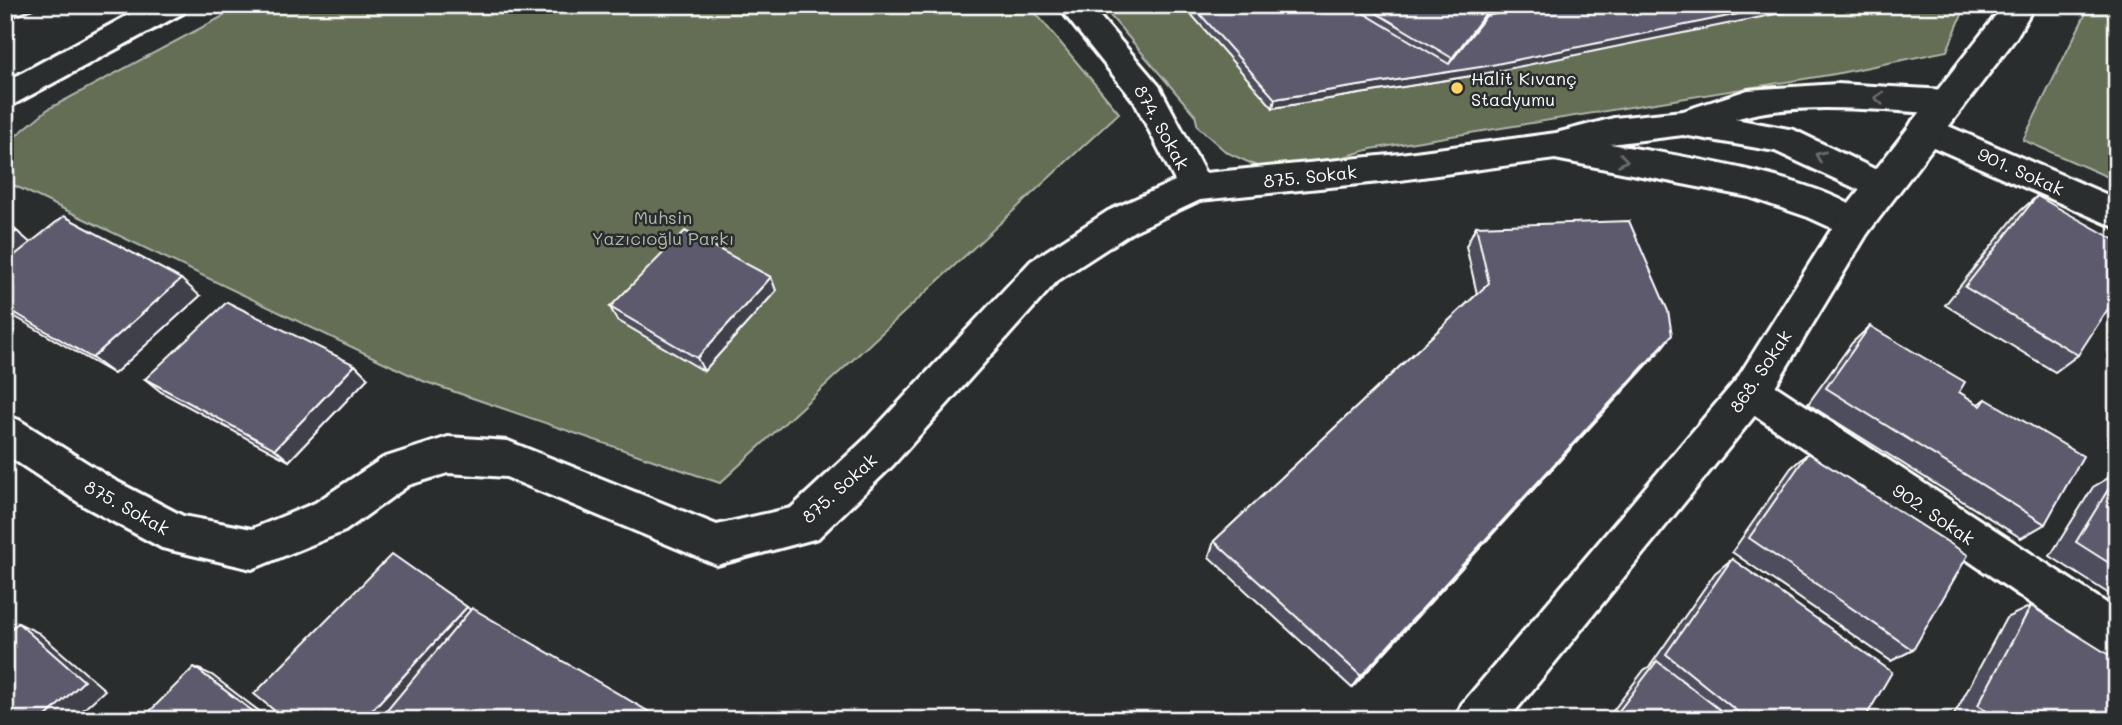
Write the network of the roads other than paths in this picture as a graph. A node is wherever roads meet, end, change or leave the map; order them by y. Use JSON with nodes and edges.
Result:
{"nodes":[{"id":1,"x":172,"y":5,"type":"edge"},
{"id":2,"x":1072,"y":5,"type":"edge"},
{"id":3,"x":2020,"y":5,"type":"edge"},
{"id":4,"x":5,"y":97,"type":"edge"},
{"id":5,"x":1936,"y":116,"type":"junction"},
{"id":6,"x":1683,"y":123,"type":"junction"},
{"id":7,"x":1556,"y":146,"type":"junction"},
{"id":8,"x":1195,"y":187,"type":"junction"},
{"id":9,"x":1881,"y":187,"type":"junction"},
{"id":10,"x":2117,"y":214,"type":"edge"},
{"id":11,"x":1854,"y":224,"type":"junction"},
{"id":12,"x":1751,"y":391,"type":"junction"},
{"id":13,"x":5,"y":432,"type":"edge"},
{"id":14,"x":2117,"y":636,"type":"edge"},
{"id":15,"x":1478,"y":720,"type":"edge"}],
"edges":[{"from":1,"to":4,"type":"street"},
{"from":2,"to":8,"type":"street","name":"874. Sokak"},
{"from":3,"to":5,"type":"street","name":"868. Sokak"},
{"from":5,"to":6,"type":"street","one_way":true},
{"from":5,"to":9,"type":"street","name":"868. Sokak"},
{"from":5,"to":10,"type":"street","name":"901. Sokak"},
{"from":6,"to":7,"type":"street"},
{"from":9,"to":6,"type":"street","one_way":true},
{"from":7,"to":8,"type":"street","name":"875. Sokak"},
{"from":7,"to":11,"type":"street","one_way":true},
{"from":8,"to":13,"type":"street","name":"875. Sokak"},
{"from":9,"to":11,"type":"street","name":"868. Sokak"},
{"from":11,"to":12,"type":"street","name":"868. Sokak"},
{"from":12,"to":14,"type":"street","name":"902. Sokak"},
{"from":12,"to":15,"type":"street","name":"868. Sokak"}]}
